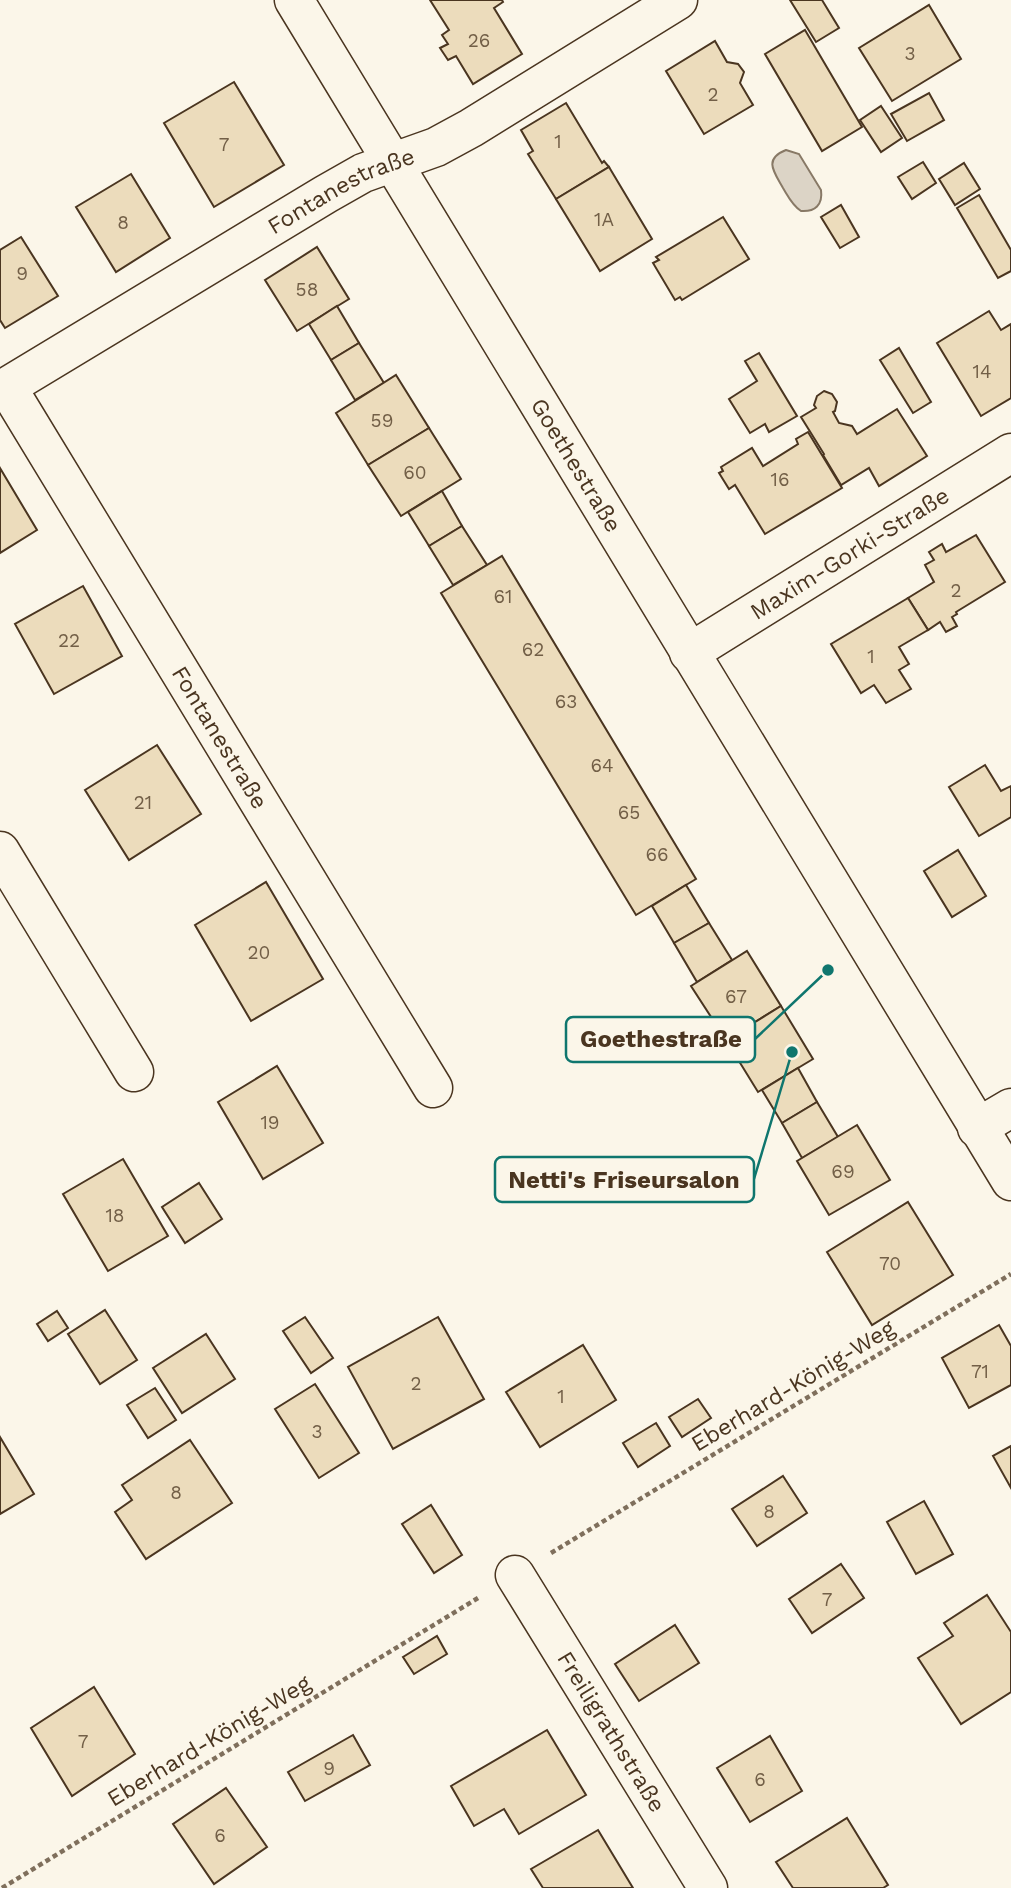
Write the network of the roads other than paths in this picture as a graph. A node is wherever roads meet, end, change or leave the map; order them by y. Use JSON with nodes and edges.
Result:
{"nodes":[{"id":1,"x":294,"y":0,"type":"edge"},
{"id":2,"x":678,"y":0,"type":"edge"},
{"id":3,"x":393,"y":161,"type":"junction"},
{"id":4,"x":4,"y":389,"type":"edge"},
{"id":5,"x":1011,"y":453,"type":"edge"},
{"id":6,"x":689,"y":653,"type":"junction"},
{"id":7,"x":0,"y":851,"type":"edge"},
{"id":8,"x":134,"y":1072,"type":"dead end"},
{"id":9,"x":433,"y":1088,"type":"dead end"},
{"id":10,"x":1011,"y":1108,"type":"edge"},
{"id":11,"x":977,"y":1128,"type":"junction"},
{"id":12,"x":1011,"y":1181,"type":"edge"},
{"id":13,"x":515,"y":1575,"type":"dead end"},
{"id":14,"x":708,"y":1888,"type":"edge"}],
"edges":[{"from":1,"to":3,"type":"street","name":"Goethestraße"},
{"from":2,"to":3,"type":"street","name":"Fontanestraße"},
{"from":3,"to":4,"type":"street","name":"Fontanestraße"},
{"from":3,"to":6,"type":"street","name":"Goethestraße"},
{"from":4,"to":9,"type":"street","name":"Fontanestraße"},
{"from":5,"to":6,"type":"street","name":"Maxim-Gorki-Straße"},
{"from":6,"to":11,"type":"street","name":"Goethestraße"},
{"from":7,"to":8,"type":"street"},
{"from":10,"to":11,"type":"street"},
{"from":11,"to":12,"type":"street","name":"Goethestraße"},
{"from":13,"to":14,"type":"street","name":"Freiligrathstraße"}]}
